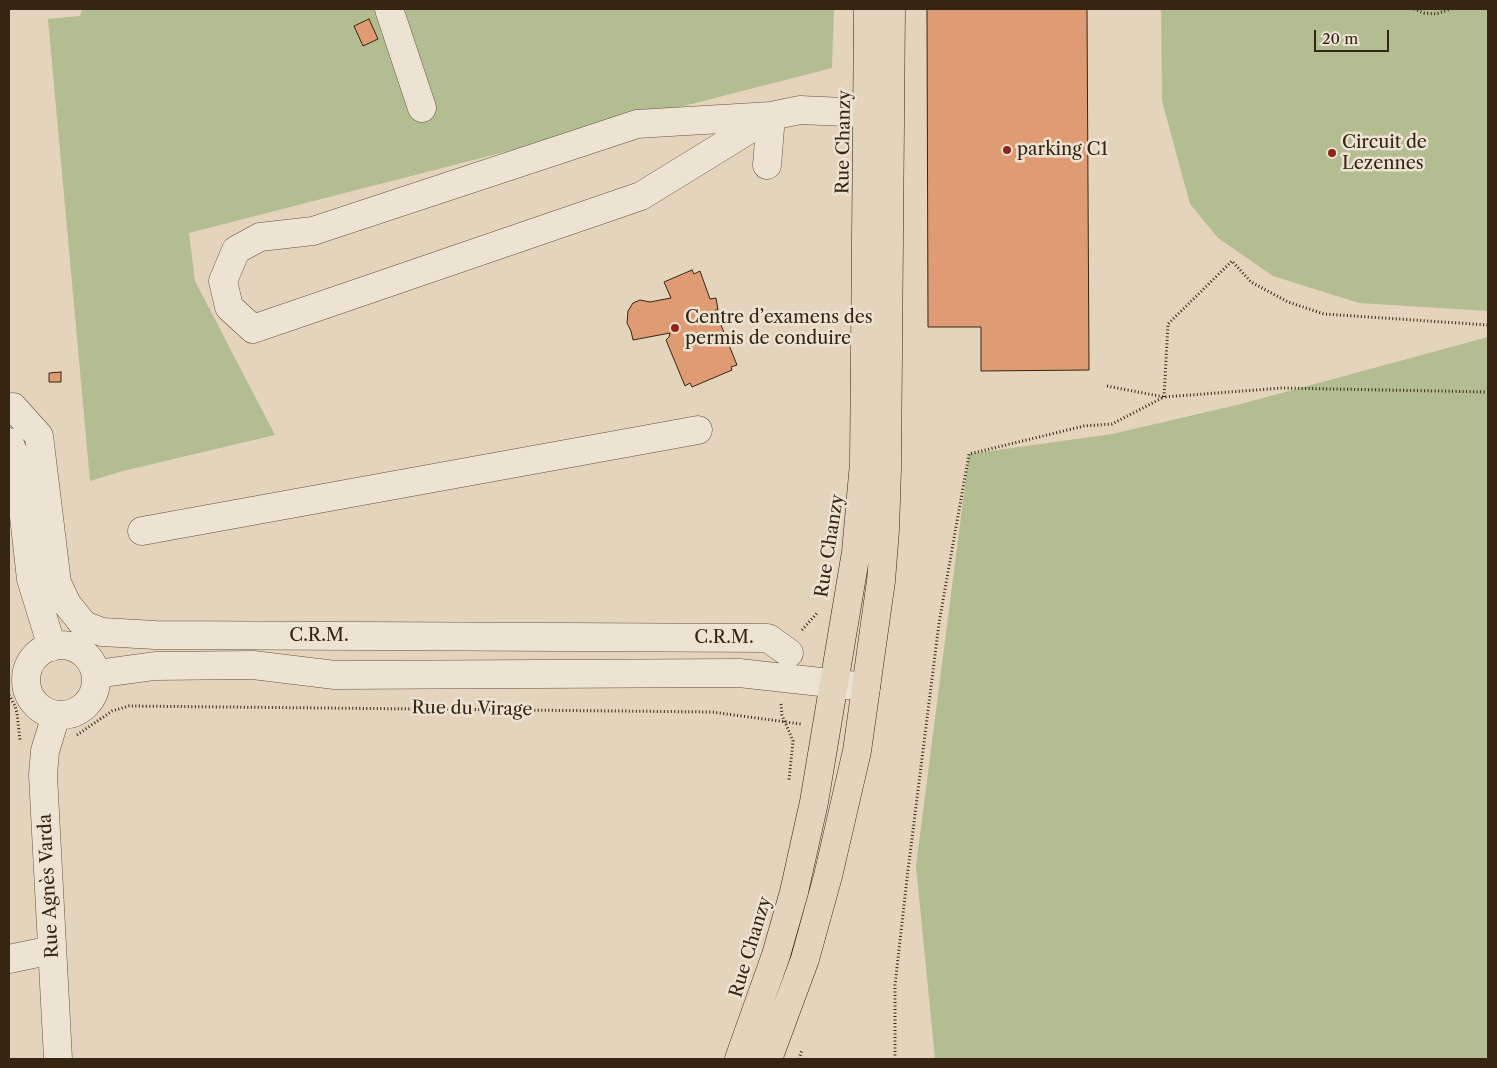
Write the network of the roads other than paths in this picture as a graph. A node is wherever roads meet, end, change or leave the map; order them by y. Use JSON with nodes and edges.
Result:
{"nodes":[{"id":1,"x":389,"y":9,"type":"edge"},
{"id":2,"x":868,"y":9,"type":"edge"},
{"id":3,"x":891,"y":9,"type":"edge"},
{"id":4,"x":422,"y":108,"type":"dead end"},
{"id":5,"x":867,"y":113,"type":"junction"},
{"id":6,"x":771,"y":116,"type":"junction"},
{"id":7,"x":767,"y":165,"type":"dead end"},
{"id":8,"x":12,"y":407,"type":"dead end"},
{"id":9,"x":698,"y":430,"type":"dead end"},
{"id":10,"x":9,"y":442,"type":"edge"},
{"id":11,"x":142,"y":531,"type":"dead end"},
{"id":12,"x":52,"y":647,"type":"junction"},
{"id":13,"x":786,"y":665,"type":"junction"},
{"id":14,"x":96,"y":674,"type":"junction"},
{"id":15,"x":833,"y":683,"type":"junction"},
{"id":16,"x":866,"y":687,"type":"junction"},
{"id":17,"x":56,"y":715,"type":"junction"},
{"id":18,"x":52,"y":950,"type":"junction"},
{"id":19,"x":9,"y":959,"type":"edge"},
{"id":20,"x":58,"y":1059,"type":"edge"},
{"id":21,"x":739,"y":1059,"type":"edge"},
{"id":22,"x":768,"y":1059,"type":"edge"}],
"edges":[{"from":1,"to":4,"type":"street"},
{"from":2,"to":5,"type":"main road","name":"Rue Chanzy"},
{"from":3,"to":16,"type":"main road"},
{"from":5,"to":6,"type":"street"},
{"from":5,"to":15,"type":"main road","name":"Rue Chanzy"},
{"from":6,"to":6,"type":"street"},
{"from":6,"to":7,"type":"street"},
{"from":8,"to":13,"type":"street","name":"C.R.M."},
{"from":9,"to":11,"type":"street"},
{"from":10,"to":12,"type":"street"},
{"from":12,"to":14,"type":"street"},
{"from":12,"to":17,"type":"street"},
{"from":13,"to":14,"type":"street","name":"Rue du Virage"},
{"from":13,"to":15,"type":"street","name":"Rue du Virage"},
{"from":14,"to":17,"type":"street"},
{"from":15,"to":16,"type":"street","name":"Rue du Virage"},
{"from":15,"to":21,"type":"main road","name":"Rue Chanzy"},
{"from":16,"to":22,"type":"main road"},
{"from":17,"to":18,"type":"street","name":"Rue Agnès Varda"},
{"from":18,"to":19,"type":"street"},
{"from":18,"to":20,"type":"street","name":"Rue Agnès Varda"}]}
